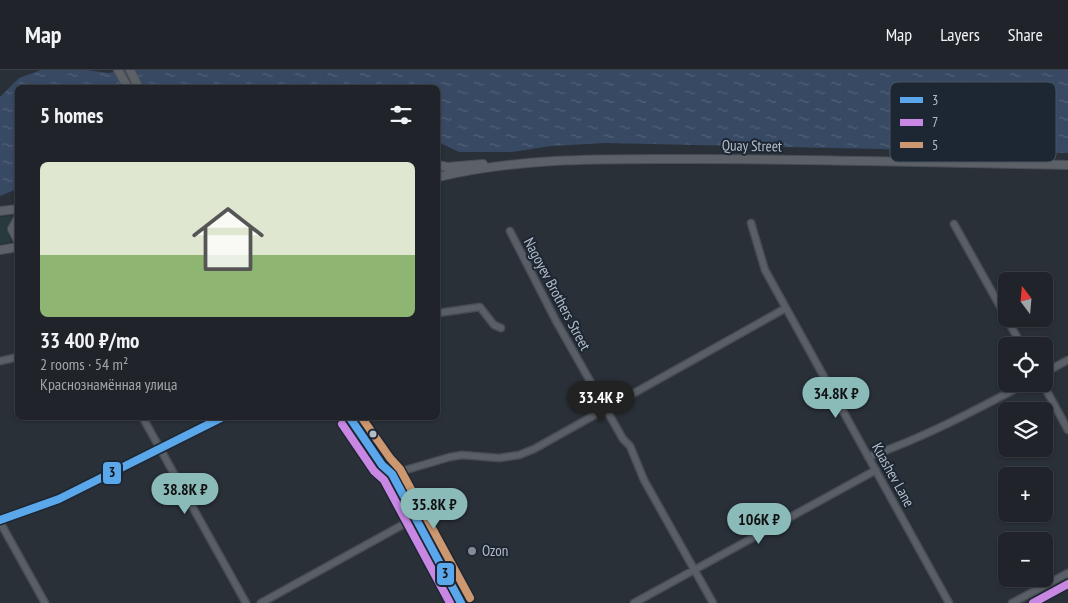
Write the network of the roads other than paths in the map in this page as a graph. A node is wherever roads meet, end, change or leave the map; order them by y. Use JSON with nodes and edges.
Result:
{"nodes":[{"id":1,"x":118,"y":70,"type":"edge"},
{"id":2,"x":130,"y":70,"type":"edge"},
{"id":3,"x":126,"y":85,"type":"edge"},
{"id":4,"x":138,"y":85,"type":"edge"},
{"id":5,"x":555,"y":161,"type":"junction"},
{"id":6,"x":890,"y":162,"type":"edge"},
{"id":7,"x":895,"y":162,"type":"edge"},
{"id":8,"x":440,"y":165,"type":"edge"},
{"id":9,"x":1068,"y":165,"type":"edge"},
{"id":10,"x":440,"y":178,"type":"edge"},
{"id":11,"x":15,"y":210,"type":"edge"},
{"id":12,"x":0,"y":211,"type":"edge"},
{"id":13,"x":15,"y":223,"type":"edge"},
{"id":14,"x":751,"y":224,"type":"dead end"},
{"id":15,"x":954,"y":224,"type":"dead end"},
{"id":16,"x":510,"y":231,"type":"dead end"},
{"id":17,"x":15,"y":234,"type":"edge"},
{"id":18,"x":15,"y":248,"type":"edge"},
{"id":19,"x":0,"y":250,"type":"edge"},
{"id":20,"x":998,"y":302,"type":"edge"},
{"id":21,"x":786,"y":308,"type":"junction"},
{"id":22,"x":440,"y":313,"type":"edge"},
{"id":23,"x":500,"y":328,"type":"dead end"},
{"id":24,"x":15,"y":358,"type":"edge"},
{"id":25,"x":1068,"y":360,"type":"edge"},
{"id":26,"x":0,"y":361,"type":"edge"},
{"id":27,"x":1053,"y":368,"type":"edge"},
{"id":28,"x":1010,"y":392,"type":"edge"},
{"id":29,"x":1047,"y":392,"type":"edge"},
{"id":30,"x":606,"y":409,"type":"junction"},
{"id":31,"x":144,"y":420,"type":"edge"},
{"id":32,"x":217,"y":420,"type":"edge"},
{"id":33,"x":351,"y":420,"type":"edge"},
{"id":34,"x":361,"y":420,"type":"edge"},
{"id":35,"x":1068,"y":430,"type":"edge"},
{"id":36,"x":161,"y":450,"type":"junction"},
{"id":37,"x":868,"y":457,"type":"junction"},
{"id":38,"x":876,"y":470,"type":"junction"},
{"id":39,"x":390,"y":472,"type":"junction"},
{"id":40,"x":415,"y":518,"type":"junction"},
{"id":41,"x":0,"y":521,"type":"edge"},
{"id":42,"x":694,"y":568,"type":"junction"},
{"id":43,"x":1068,"y":573,"type":"edge"},
{"id":44,"x":45,"y":603,"type":"edge"},
{"id":45,"x":246,"y":603,"type":"edge"},
{"id":46,"x":261,"y":603,"type":"edge"},
{"id":47,"x":461,"y":603,"type":"edge"},
{"id":48,"x":634,"y":603,"type":"edge"},
{"id":49,"x":713,"y":603,"type":"edge"},
{"id":50,"x":949,"y":603,"type":"edge"},
{"id":51,"x":1012,"y":603,"type":"edge"}],
"edges":[{"from":1,"to":3,"type":"main road"},
{"from":2,"to":4,"type":"main road"},
{"from":5,"to":6,"type":"main road","name":"Quay Street"},
{"from":5,"to":8,"type":"main road"},
{"from":5,"to":10,"type":"main road","name":"Quay Street"},
{"from":7,"to":9,"type":"main road","name":"Quay Street"},
{"from":11,"to":12,"type":"main road"},
{"from":13,"to":17,"type":"main road"},
{"from":14,"to":21,"type":"street","name":"Kuashev Lane"},
{"from":15,"to":20,"type":"street"},
{"from":16,"to":30,"type":"street","name":"Nagoyev Brothers Street"},
{"from":18,"to":19,"type":"main road"},
{"from":21,"to":30,"type":"street"},
{"from":21,"to":37,"type":"street","name":"Kuashev Lane"},
{"from":22,"to":23,"type":"street"},
{"from":24,"to":26,"type":"street"},
{"from":25,"to":27,"type":"street"},
{"from":28,"to":37,"type":"street"},
{"from":29,"to":35,"type":"street"},
{"from":30,"to":39,"type":"street"},
{"from":30,"to":42,"type":"street","name":"Nagoyev Brothers Street"},
{"from":31,"to":36,"type":"street"},
{"from":32,"to":36,"type":"street"},
{"from":33,"to":39,"type":"main road"},
{"from":34,"to":39,"type":"main road"},
{"from":36,"to":41,"type":"street"},
{"from":36,"to":45,"type":"street"},
{"from":37,"to":38,"type":"street","name":"Kuashev Lane"},
{"from":38,"to":42,"type":"street"},
{"from":38,"to":50,"type":"street","name":"Kuashev Lane"},
{"from":39,"to":40,"type":"main road"},
{"from":40,"to":46,"type":"street"},
{"from":40,"to":47,"type":"main road"},
{"from":41,"to":44,"type":"street"},
{"from":42,"to":48,"type":"street"},
{"from":42,"to":49,"type":"street","name":"Nagoyev Brothers Street"},
{"from":43,"to":51,"type":"street"}]}
